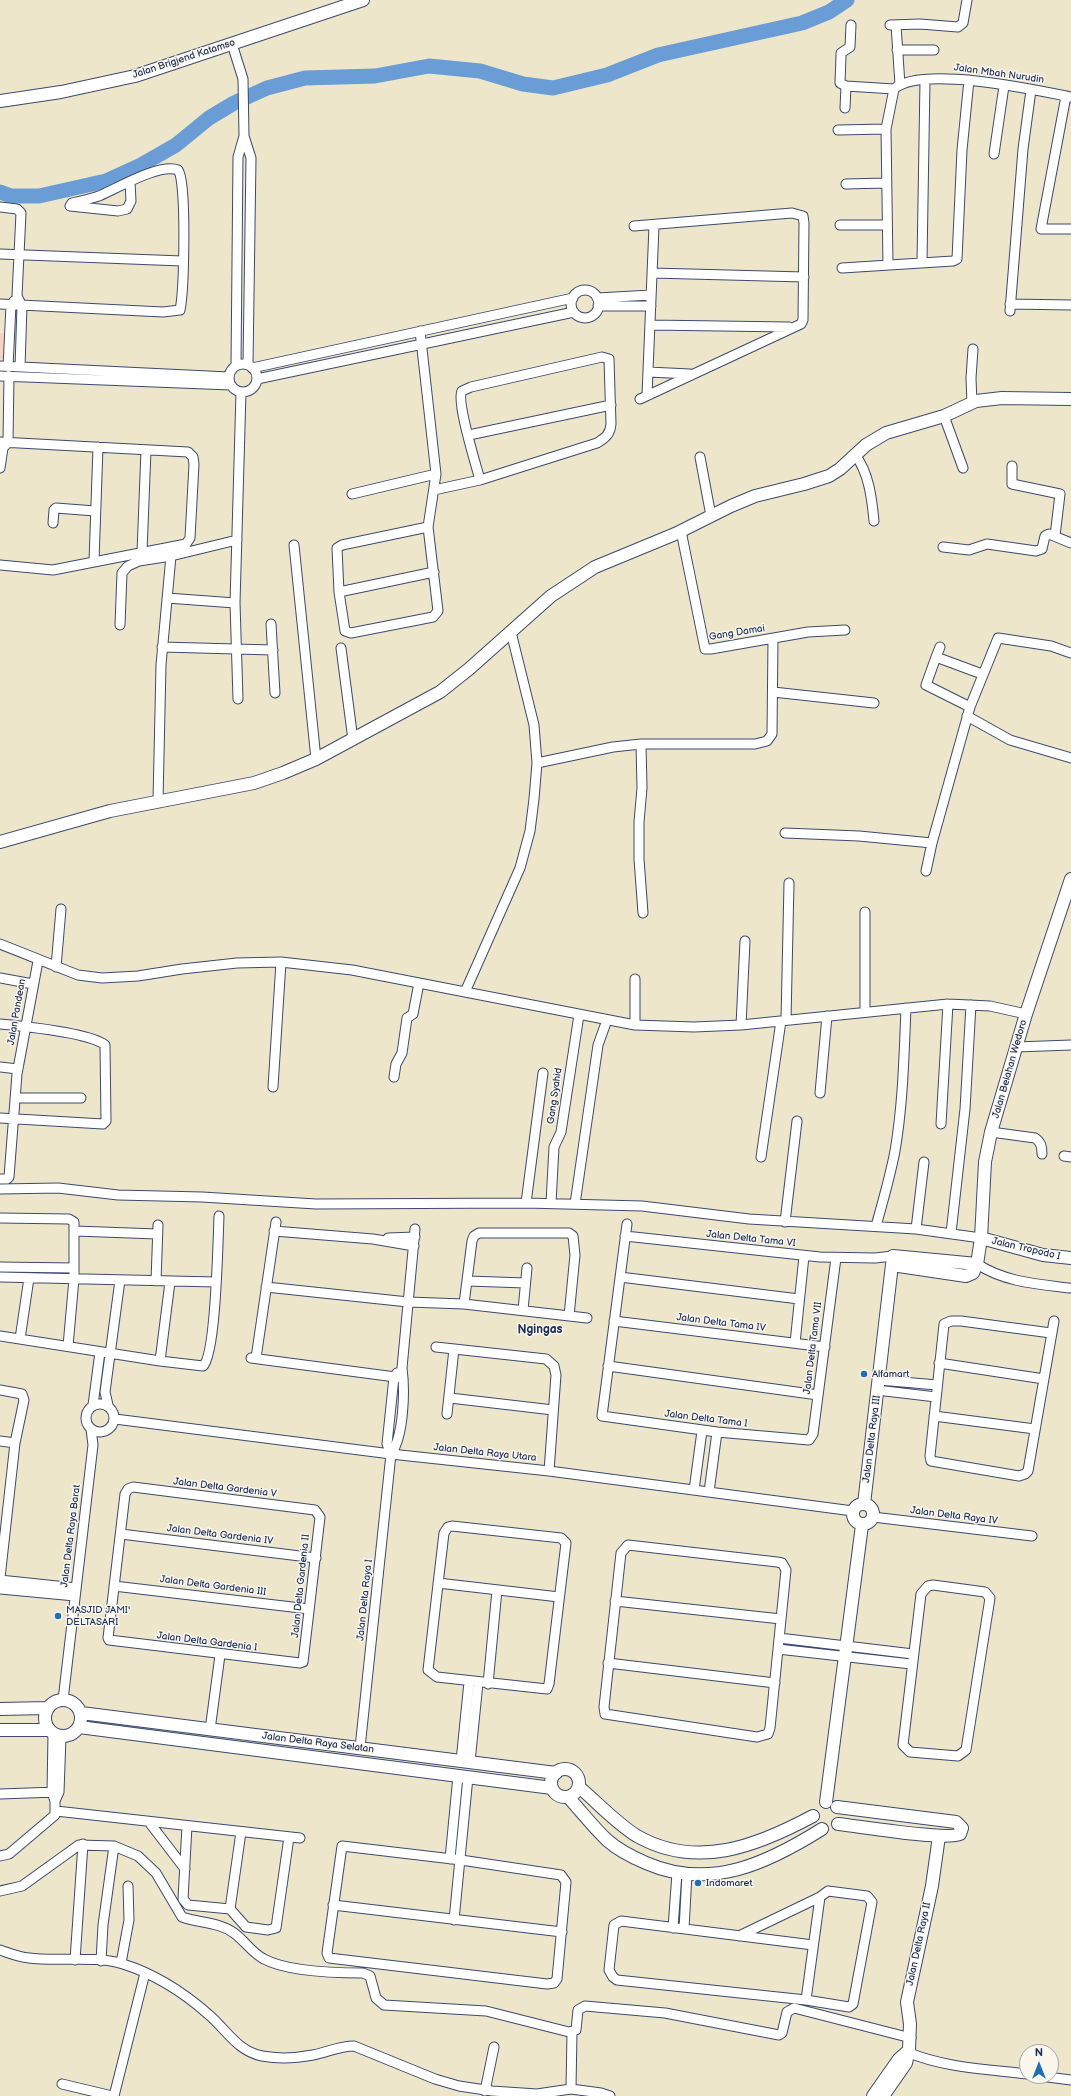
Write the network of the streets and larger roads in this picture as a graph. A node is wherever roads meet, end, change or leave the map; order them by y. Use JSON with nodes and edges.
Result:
{"nodes":[{"id":1,"x":363,"y":0,"type":"edge"},
{"id":2,"x":967,"y":0,"type":"edge"},
{"id":3,"x":851,"y":25,"type":"dead end"},
{"id":4,"x":232,"y":44,"type":"junction"},
{"id":5,"x":897,"y":50,"type":"junction"},
{"id":6,"x":934,"y":50,"type":"dead end"},
{"id":7,"x":925,"y":80,"type":"junction"},
{"id":8,"x":969,"y":80,"type":"junction"},
{"id":9,"x":846,"y":86,"type":"junction"},
{"id":10,"x":1004,"y":86,"type":"junction"},
{"id":11,"x":897,"y":87,"type":"junction"},
{"id":12,"x":1030,"y":90,"type":"junction"},
{"id":13,"x":1068,"y":97,"type":"edge"},
{"id":14,"x":0,"y":101,"type":"edge"},
{"id":15,"x":845,"y":108,"type":"dead end"},
{"id":16,"x":886,"y":129,"type":"junction"},
{"id":17,"x":838,"y":130,"type":"dead end"},
{"id":18,"x":244,"y":136,"type":"junction"},
{"id":19,"x":994,"y":154,"type":"dead end"},
{"id":20,"x":130,"y":182,"type":"junction"},
{"id":21,"x":886,"y":183,"type":"junction"},
{"id":22,"x":846,"y":184,"type":"dead end"},
{"id":23,"x":0,"y":207,"type":"edge"},
{"id":24,"x":840,"y":225,"type":"dead end"},
{"id":25,"x":887,"y":225,"type":"junction"},
{"id":26,"x":634,"y":226,"type":"dead end"},
{"id":27,"x":654,"y":226,"type":"junction"},
{"id":28,"x":1071,"y":229,"type":"edge"},
{"id":29,"x":0,"y":254,"type":"edge"},
{"id":30,"x":19,"y":254,"type":"junction"},
{"id":31,"x":182,"y":261,"type":"junction"},
{"id":32,"x":922,"y":262,"type":"junction"},
{"id":33,"x":888,"y":265,"type":"junction"},
{"id":34,"x":842,"y":268,"type":"dead end"},
{"id":35,"x":652,"y":273,"type":"junction"},
{"id":36,"x":804,"y":277,"type":"junction"},
{"id":37,"x":651,"y":295,"type":"junction"},
{"id":38,"x":17,"y":296,"type":"junction"},
{"id":39,"x":572,"y":298,"type":"junction"},
{"id":40,"x":598,"y":302,"type":"junction"},
{"id":41,"x":0,"y":304,"type":"edge"},
{"id":42,"x":11,"y":305,"type":"junction"},
{"id":43,"x":22,"y":306,"type":"junction"},
{"id":44,"x":651,"y":306,"type":"junction"},
{"id":45,"x":1071,"y":306,"type":"edge"},
{"id":46,"x":574,"y":312,"type":"junction"},
{"id":47,"x":650,"y":325,"type":"junction"},
{"id":48,"x":793,"y":327,"type":"junction"},
{"id":49,"x":420,"y":331,"type":"junction"},
{"id":50,"x":421,"y":344,"type":"junction"},
{"id":51,"x":973,"y":349,"type":"dead end"},
{"id":52,"x":236,"y":366,"type":"junction"},
{"id":53,"x":250,"y":366,"type":"junction"},
{"id":54,"x":20,"y":367,"type":"junction"},
{"id":55,"x":4,"y":371,"type":"edge"},
{"id":56,"x":648,"y":372,"type":"junction"},
{"id":57,"x":692,"y":374,"type":"junction"},
{"id":58,"x":257,"y":379,"type":"junction"},
{"id":59,"x":230,"y":381,"type":"junction"},
{"id":60,"x":242,"y":392,"type":"junction"},
{"id":61,"x":1071,"y":399,"type":"edge"},
{"id":62,"x":972,"y":402,"type":"junction"},
{"id":63,"x":611,"y":405,"type":"junction"},
{"id":64,"x":944,"y":416,"type":"junction"},
{"id":65,"x":469,"y":435,"type":"junction"},
{"id":66,"x":3,"y":444,"type":"edge"},
{"id":67,"x":98,"y":447,"type":"junction"},
{"id":68,"x":146,"y":450,"type":"junction"},
{"id":69,"x":700,"y":457,"type":"dead end"},
{"id":70,"x":857,"y":458,"type":"junction"},
{"id":71,"x":1012,"y":466,"type":"dead end"},
{"id":72,"x":0,"y":468,"type":"edge"},
{"id":73,"x":963,"y":468,"type":"dead end"},
{"id":74,"x":436,"y":474,"type":"junction"},
{"id":75,"x":480,"y":480,"type":"junction"},
{"id":76,"x":434,"y":490,"type":"junction"},
{"id":77,"x":352,"y":494,"type":"dead end"},
{"id":78,"x":95,"y":511,"type":"junction"},
{"id":79,"x":711,"y":516,"type":"junction"},
{"id":80,"x":874,"y":522,"type":"dead end"},
{"id":81,"x":53,"y":523,"type":"dead end"},
{"id":82,"x":428,"y":527,"type":"junction"},
{"id":83,"x":681,"y":531,"type":"junction"},
{"id":84,"x":1055,"y":536,"type":"junction"},
{"id":85,"x":237,"y":540,"type":"junction"},
{"id":86,"x":1071,"y":543,"type":"edge"},
{"id":87,"x":294,"y":545,"type":"dead end"},
{"id":88,"x":943,"y":547,"type":"dead end"},
{"id":89,"x":142,"y":552,"type":"junction"},
{"id":90,"x":171,"y":556,"type":"junction"},
{"id":91,"x":94,"y":562,"type":"junction"},
{"id":92,"x":0,"y":565,"type":"edge"},
{"id":93,"x":434,"y":572,"type":"junction"},
{"id":94,"x":339,"y":592,"type":"junction"},
{"id":95,"x":167,"y":598,"type":"junction"},
{"id":96,"x":235,"y":602,"type":"junction"},
{"id":97,"x":271,"y":624,"type":"dead end"},
{"id":98,"x":120,"y":625,"type":"dead end"},
{"id":99,"x":845,"y":630,"type":"dead end"},
{"id":100,"x":511,"y":632,"type":"junction"},
{"id":101,"x":773,"y":638,"type":"junction"},
{"id":102,"x":162,"y":647,"type":"junction"},
{"id":103,"x":940,"y":647,"type":"dead end"},
{"id":104,"x":341,"y":648,"type":"dead end"},
{"id":105,"x":236,"y":650,"type":"junction"},
{"id":106,"x":273,"y":650,"type":"junction"},
{"id":107,"x":1071,"y":653,"type":"edge"},
{"id":108,"x":936,"y":657,"type":"junction"},
{"id":109,"x":982,"y":674,"type":"junction"},
{"id":110,"x":773,"y":692,"type":"junction"},
{"id":111,"x":275,"y":693,"type":"dead end"},
{"id":112,"x":238,"y":699,"type":"dead end"},
{"id":113,"x":874,"y":703,"type":"dead end"},
{"id":114,"x":970,"y":707,"type":"junction"},
{"id":115,"x":967,"y":716,"type":"junction"},
{"id":116,"x":352,"y":740,"type":"junction"},
{"id":117,"x":641,"y":744,"type":"junction"},
{"id":118,"x":1071,"y":758,"type":"edge"},
{"id":119,"x":316,"y":759,"type":"junction"},
{"id":120,"x":538,"y":763,"type":"junction"},
{"id":121,"x":158,"y":800,"type":"junction"},
{"id":122,"x":785,"y":833,"type":"dead end"},
{"id":123,"x":0,"y":842,"type":"edge"},
{"id":124,"x":932,"y":843,"type":"junction"},
{"id":125,"x":926,"y":872,"type":"dead end"},
{"id":126,"x":1071,"y":879,"type":"edge"},
{"id":127,"x":788,"y":882,"type":"dead end"},
{"id":128,"x":1067,"y":902,"type":"edge"},
{"id":129,"x":61,"y":909,"type":"dead end"},
{"id":130,"x":865,"y":912,"type":"dead end"},
{"id":131,"x":643,"y":913,"type":"dead end"},
{"id":132,"x":745,"y":941,"type":"dead end"},
{"id":133,"x":0,"y":944,"type":"edge"},
{"id":134,"x":38,"y":961,"type":"junction"},
{"id":135,"x":281,"y":962,"type":"junction"},
{"id":136,"x":56,"y":967,"type":"junction"},
{"id":137,"x":0,"y":978,"type":"edge"},
{"id":138,"x":635,"y":979,"type":"dead end"},
{"id":139,"x":419,"y":983,"type":"junction"},
{"id":140,"x":33,"y":984,"type":"junction"},
{"id":141,"x":464,"y":992,"type":"junction"},
{"id":142,"x":948,"y":1004,"type":"junction"},
{"id":143,"x":971,"y":1005,"type":"junction"},
{"id":144,"x":906,"y":1008,"type":"junction"},
{"id":145,"x":865,"y":1012,"type":"junction"},
{"id":146,"x":1026,"y":1014,"type":"junction"},
{"id":147,"x":579,"y":1015,"type":"junction"},
{"id":148,"x":827,"y":1016,"type":"junction"},
{"id":149,"x":607,"y":1020,"type":"junction"},
{"id":150,"x":783,"y":1021,"type":"junction"},
{"id":151,"x":0,"y":1024,"type":"edge"},
{"id":152,"x":635,"y":1025,"type":"junction"},
{"id":153,"x":741,"y":1025,"type":"junction"},
{"id":154,"x":26,"y":1027,"type":"junction"},
{"id":155,"x":1071,"y":1045,"type":"edge"},
{"id":156,"x":1016,"y":1047,"type":"junction"},
{"id":157,"x":0,"y":1067,"type":"edge"},
{"id":158,"x":18,"y":1069,"type":"junction"},
{"id":159,"x":543,"y":1073,"type":"dead end"},
{"id":160,"x":394,"y":1077,"type":"dead end"},
{"id":161,"x":273,"y":1087,"type":"dead end"},
{"id":162,"x":820,"y":1093,"type":"dead end"},
{"id":163,"x":15,"y":1098,"type":"junction"},
{"id":164,"x":81,"y":1098,"type":"dead end"},
{"id":165,"x":0,"y":1118,"type":"edge"},
{"id":166,"x":13,"y":1120,"type":"junction"},
{"id":167,"x":797,"y":1121,"type":"dead end"},
{"id":168,"x":941,"y":1124,"type":"dead end"},
{"id":169,"x":991,"y":1132,"type":"junction"},
{"id":170,"x":1042,"y":1154,"type":"dead end"},
{"id":171,"x":761,"y":1157,"type":"dead end"},
{"id":172,"x":924,"y":1162,"type":"dead end"},
{"id":173,"x":0,"y":1179,"type":"edge"},
{"id":174,"x":0,"y":1189,"type":"edge"},
{"id":175,"x":526,"y":1203,"type":"junction"},
{"id":176,"x":551,"y":1203,"type":"junction"},
{"id":177,"x":575,"y":1204,"type":"junction"},
{"id":178,"x":219,"y":1216,"type":"dead end"},
{"id":179,"x":0,"y":1218,"type":"edge"},
{"id":180,"x":785,"y":1222,"type":"junction"},
{"id":181,"x":627,"y":1224,"type":"dead end"},
{"id":182,"x":158,"y":1225,"type":"dead end"},
{"id":183,"x":876,"y":1226,"type":"junction"},
{"id":184,"x":916,"y":1229,"type":"junction"},
{"id":185,"x":75,"y":1231,"type":"junction"},
{"id":186,"x":951,"y":1233,"type":"junction"},
{"id":187,"x":157,"y":1234,"type":"junction"},
{"id":188,"x":625,"y":1236,"type":"junction"},
{"id":189,"x":981,"y":1238,"type":"junction"},
{"id":190,"x":373,"y":1239,"type":"junction"},
{"id":191,"x":414,"y":1246,"type":"junction"},
{"id":192,"x":804,"y":1256,"type":"junction"},
{"id":193,"x":836,"y":1258,"type":"junction"},
{"id":194,"x":1071,"y":1258,"type":"edge"},
{"id":195,"x":893,"y":1261,"type":"junction"},
{"id":196,"x":977,"y":1264,"type":"junction"},
{"id":197,"x":0,"y":1266,"type":"edge"},
{"id":198,"x":74,"y":1268,"type":"junction"},
{"id":199,"x":527,"y":1268,"type":"dead end"},
{"id":200,"x":0,"y":1277,"type":"edge"},
{"id":201,"x":29,"y":1278,"type":"junction"},
{"id":202,"x":620,"y":1278,"type":"junction"},
{"id":203,"x":74,"y":1279,"type":"junction"},
{"id":204,"x":120,"y":1280,"type":"junction"},
{"id":205,"x":156,"y":1281,"type":"junction"},
{"id":206,"x":468,"y":1281,"type":"junction"},
{"id":207,"x":170,"y":1282,"type":"junction"},
{"id":208,"x":216,"y":1282,"type":"junction"},
{"id":209,"x":525,"y":1283,"type":"junction"},
{"id":210,"x":266,"y":1287,"type":"junction"},
{"id":211,"x":1069,"y":1288,"type":"dead end"},
{"id":212,"x":799,"y":1299,"type":"junction"},
{"id":213,"x":408,"y":1302,"type":"junction"},
{"id":214,"x":464,"y":1304,"type":"junction"},
{"id":215,"x":523,"y":1310,"type":"junction"},
{"id":216,"x":569,"y":1316,"type":"junction"},
{"id":217,"x":587,"y":1318,"type":"dead end"},
{"id":218,"x":614,"y":1321,"type":"junction"},
{"id":219,"x":1054,"y":1322,"type":"dead end"},
{"id":220,"x":1051,"y":1333,"type":"junction"},
{"id":221,"x":0,"y":1336,"type":"edge"},
{"id":222,"x":20,"y":1339,"type":"junction"},
{"id":223,"x":795,"y":1343,"type":"junction"},
{"id":224,"x":68,"y":1346,"type":"junction"},
{"id":225,"x":436,"y":1347,"type":"dead end"},
{"id":226,"x":825,"y":1348,"type":"junction"},
{"id":227,"x":454,"y":1349,"type":"junction"},
{"id":228,"x":105,"y":1352,"type":"junction"},
{"id":229,"x":160,"y":1361,"type":"junction"},
{"id":230,"x":939,"y":1363,"type":"junction"},
{"id":231,"x":608,"y":1366,"type":"junction"},
{"id":232,"x":399,"y":1377,"type":"junction"},
{"id":233,"x":1044,"y":1379,"type":"junction"},
{"id":234,"x":878,"y":1385,"type":"junction"},
{"id":235,"x":937,"y":1385,"type":"junction"},
{"id":236,"x":0,"y":1390,"type":"edge"},
{"id":237,"x":818,"y":1394,"type":"junction"},
{"id":238,"x":936,"y":1397,"type":"junction"},
{"id":239,"x":450,"y":1398,"type":"junction"},
{"id":240,"x":93,"y":1405,"type":"junction"},
{"id":241,"x":108,"y":1405,"type":"junction"},
{"id":242,"x":553,"y":1410,"type":"junction"},
{"id":243,"x":447,"y":1414,"type":"dead end"},
{"id":244,"x":934,"y":1416,"type":"junction"},
{"id":245,"x":115,"y":1419,"type":"junction"},
{"id":246,"x":91,"y":1429,"type":"junction"},
{"id":247,"x":1036,"y":1429,"type":"junction"},
{"id":248,"x":702,"y":1431,"type":"junction"},
{"id":249,"x":101,"y":1432,"type":"junction"},
{"id":250,"x":717,"y":1432,"type":"junction"},
{"id":251,"x":809,"y":1440,"type":"joint"},
{"id":252,"x":0,"y":1441,"type":"edge"},
{"id":253,"x":15,"y":1443,"type":"junction"},
{"id":254,"x":93,"y":1445,"type":"junction"},
{"id":255,"x":392,"y":1454,"type":"junction"},
{"id":256,"x":549,"y":1471,"type":"junction"},
{"id":257,"x":694,"y":1490,"type":"junction"},
{"id":258,"x":709,"y":1492,"type":"junction"},
{"id":259,"x":4,"y":1504,"type":"edge"},
{"id":260,"x":864,"y":1504,"type":"junction"},
{"id":261,"x":315,"y":1510,"type":"joint"},
{"id":262,"x":853,"y":1511,"type":"junction"},
{"id":263,"x":873,"y":1517,"type":"junction"},
{"id":264,"x":862,"y":1525,"type":"junction"},
{"id":265,"x":121,"y":1534,"type":"junction"},
{"id":266,"x":1032,"y":1536,"type":"dead end"},
{"id":267,"x":316,"y":1558,"type":"junction"},
{"id":268,"x":0,"y":1579,"type":"edge"},
{"id":269,"x":438,"y":1583,"type":"junction"},
{"id":270,"x":114,"y":1586,"type":"junction"},
{"id":271,"x":0,"y":1589,"type":"edge"},
{"id":272,"x":497,"y":1590,"type":"junction"},
{"id":273,"x":76,"y":1592,"type":"junction"},
{"id":274,"x":559,"y":1597,"type":"junction"},
{"id":275,"x":615,"y":1601,"type":"junction"},
{"id":276,"x":309,"y":1608,"type":"junction"},
{"id":277,"x":781,"y":1619,"type":"junction"},
{"id":278,"x":779,"y":1638,"type":"junction"},
{"id":279,"x":778,"y":1649,"type":"junction"},
{"id":280,"x":845,"y":1652,"type":"junction"},
{"id":281,"x":913,"y":1654,"type":"junction"},
{"id":282,"x":220,"y":1655,"type":"junction"},
{"id":283,"x":300,"y":1663,"type":"joint"},
{"id":284,"x":608,"y":1663,"type":"junction"},
{"id":285,"x":912,"y":1664,"type":"junction"},
{"id":286,"x":473,"y":1682,"type":"junction"},
{"id":287,"x":775,"y":1683,"type":"junction"},
{"id":288,"x":488,"y":1684,"type":"junction"},
{"id":289,"x":63,"y":1700,"type":"junction"},
{"id":290,"x":47,"y":1708,"type":"junction"},
{"id":291,"x":0,"y":1709,"type":"edge"},
{"id":292,"x":81,"y":1713,"type":"junction"},
{"id":293,"x":79,"y":1727,"type":"junction"},
{"id":294,"x":0,"y":1730,"type":"edge"},
{"id":295,"x":210,"y":1730,"type":"junction"},
{"id":296,"x":54,"y":1733,"type":"junction"},
{"id":297,"x":360,"y":1748,"type":"junction"},
{"id":298,"x":466,"y":1762,"type":"junction"},
{"id":299,"x":556,"y":1773,"type":"junction"},
{"id":300,"x":463,"y":1776,"type":"junction"},
{"id":301,"x":579,"y":1787,"type":"junction"},
{"id":302,"x":0,"y":1788,"type":"edge"},
{"id":303,"x":552,"y":1788,"type":"junction"},
{"id":304,"x":56,"y":1789,"type":"junction"},
{"id":305,"x":0,"y":1794,"type":"edge"},
{"id":306,"x":568,"y":1797,"type":"junction"},
{"id":307,"x":826,"y":1802,"type":"junction"},
{"id":308,"x":837,"y":1808,"type":"junction"},
{"id":309,"x":56,"y":1812,"type":"junction"},
{"id":310,"x":813,"y":1816,"type":"junction"},
{"id":311,"x":149,"y":1822,"type":"junction"},
{"id":312,"x":838,"y":1824,"type":"junction"},
{"id":313,"x":187,"y":1826,"type":"junction"},
{"id":314,"x":822,"y":1829,"type":"junction"},
{"id":315,"x":241,"y":1832,"type":"junction"},
{"id":316,"x":939,"y":1836,"type":"junction"},
{"id":317,"x":289,"y":1837,"type":"junction"},
{"id":318,"x":300,"y":1838,"type":"dead end"},
{"id":319,"x":83,"y":1844,"type":"junction"},
{"id":320,"x":114,"y":1846,"type":"junction"},
{"id":321,"x":0,"y":1856,"type":"edge"},
{"id":322,"x":450,"y":1858,"type":"junction"},
{"id":323,"x":461,"y":1860,"type":"junction"},
{"id":324,"x":185,"y":1869,"type":"junction"},
{"id":325,"x":682,"y":1874,"type":"junction"},
{"id":326,"x":128,"y":1886,"type":"dead end"},
{"id":327,"x":0,"y":1891,"type":"edge"},
{"id":328,"x":820,"y":1897,"type":"junction"},
{"id":329,"x":333,"y":1905,"type":"junction"},
{"id":330,"x":230,"y":1909,"type":"junction"},
{"id":331,"x":454,"y":1920,"type":"junction"},
{"id":332,"x":673,"y":1928,"type":"junction"},
{"id":333,"x":684,"y":1929,"type":"junction"},
{"id":334,"x":562,"y":1932,"type":"junction"},
{"id":335,"x":739,"y":1936,"type":"junction"},
{"id":336,"x":813,"y":1945,"type":"junction"},
{"id":337,"x":0,"y":1950,"type":"edge"},
{"id":338,"x":75,"y":1960,"type":"junction"},
{"id":339,"x":101,"y":1961,"type":"junction"},
{"id":340,"x":121,"y":1963,"type":"junction"},
{"id":341,"x":146,"y":1974,"type":"junction"},
{"id":342,"x":806,"y":2000,"type":"junction"},
{"id":343,"x":572,"y":2032,"type":"junction"},
{"id":344,"x":911,"y":2038,"type":"junction"},
{"id":345,"x":494,"y":2046,"type":"dead end"},
{"id":346,"x":907,"y":2052,"type":"junction"},
{"id":347,"x":1019,"y":2073,"type":"edge"},
{"id":348,"x":1059,"y":2078,"type":"edge"},
{"id":349,"x":1071,"y":2080,"type":"edge"},
{"id":350,"x":62,"y":2084,"type":"dead end"},
{"id":351,"x":571,"y":2089,"type":"junction"},
{"id":352,"x":485,"y":2090,"type":"junction"},
{"id":353,"x":113,"y":2096,"type":"edge"},
{"id":354,"x":610,"y":2096,"type":"edge"},
{"id":355,"x":873,"y":2096,"type":"edge"},
{"id":356,"x":883,"y":2096,"type":"edge"}],
"edges":[{"from":1,"to":4,"type":"street","name":"Jalan Brigjend Katamso"},
{"from":2,"to":5,"type":"street"},
{"from":3,"to":9,"type":"street"},
{"from":4,"to":14,"type":"street","name":"Jalan Brigjend Katamso"},
{"from":4,"to":18,"type":"street"},
{"from":5,"to":6,"type":"street"},
{"from":5,"to":11,"type":"street"},
{"from":7,"to":8,"type":"street","name":"Jalan Mbah Nurudin"},
{"from":7,"to":11,"type":"street","name":"Jalan Mbah Nurudin"},
{"from":7,"to":32,"type":"street"},
{"from":8,"to":10,"type":"street","name":"Jalan Mbah Nurudin"},
{"from":8,"to":32,"type":"street"},
{"from":9,"to":11,"type":"street","name":"Jalan Mbah Nurudin"},
{"from":9,"to":15,"type":"street"},
{"from":10,"to":12,"type":"street","name":"Jalan Mbah Nurudin"},
{"from":10,"to":19,"type":"street"},
{"from":11,"to":16,"type":"street"},
{"from":12,"to":13,"type":"street","name":"Jalan Mbah Nurudin"},
{"from":12,"to":45,"type":"street"},
{"from":13,"to":28,"type":"street"},
{"from":16,"to":17,"type":"street"},
{"from":16,"to":21,"type":"street"},
{"from":18,"to":52,"type":"street"},
{"from":18,"to":53,"type":"street"},
{"from":20,"to":20,"type":"street"},
{"from":20,"to":31,"type":"street"},
{"from":21,"to":22,"type":"street"},
{"from":21,"to":25,"type":"street"},
{"from":23,"to":30,"type":"street"},
{"from":24,"to":25,"type":"street"},
{"from":25,"to":33,"type":"street"},
{"from":26,"to":27,"type":"street"},
{"from":27,"to":35,"type":"street"},
{"from":27,"to":36,"type":"street"},
{"from":29,"to":30,"type":"street"},
{"from":30,"to":31,"type":"street"},
{"from":30,"to":38,"type":"street"},
{"from":31,"to":43,"type":"street"},
{"from":32,"to":33,"type":"street"},
{"from":33,"to":34,"type":"street"},
{"from":35,"to":36,"type":"street"},
{"from":35,"to":37,"type":"street"},
{"from":36,"to":48,"type":"street"},
{"from":37,"to":40,"type":"street"},
{"from":37,"to":44,"type":"street"},
{"from":38,"to":42,"type":"street"},
{"from":38,"to":43,"type":"street"},
{"from":39,"to":40,"type":"street"},
{"from":39,"to":46,"type":"street"},
{"from":39,"to":49,"type":"street"},
{"from":40,"to":44,"type":"street"},
{"from":40,"to":46,"type":"street"},
{"from":41,"to":42,"type":"street"},
{"from":42,"to":43,"type":"street"},
{"from":42,"to":55,"type":"street"},
{"from":43,"to":54,"type":"street"},
{"from":44,"to":47,"type":"street"},
{"from":46,"to":50,"type":"street"},
{"from":47,"to":48,"type":"street"},
{"from":47,"to":56,"type":"street"},
{"from":48,"to":57,"type":"street"},
{"from":49,"to":50,"type":"street"},
{"from":49,"to":53,"type":"street"},
{"from":50,"to":58,"type":"street"},
{"from":50,"to":74,"type":"street"},
{"from":51,"to":62,"type":"street"},
{"from":52,"to":53,"type":"street"},
{"from":52,"to":59,"type":"street"},
{"from":53,"to":58,"type":"street"},
{"from":54,"to":55,"type":"street"},
{"from":54,"to":59,"type":"street"},
{"from":55,"to":59,"type":"street"},
{"from":55,"to":66,"type":"street"},
{"from":56,"to":57,"type":"street"},
{"from":56,"to":57,"type":"street"},
{"from":58,"to":60,"type":"street"},
{"from":59,"to":60,"type":"street"},
{"from":60,"to":85,"type":"street"},
{"from":61,"to":62,"type":"street"},
{"from":62,"to":64,"type":"street"},
{"from":63,"to":65,"type":"street"},
{"from":63,"to":65,"type":"street"},
{"from":63,"to":75,"type":"street"},
{"from":64,"to":70,"type":"street"},
{"from":64,"to":73,"type":"street"},
{"from":65,"to":75,"type":"street"},
{"from":66,"to":67,"type":"street"},
{"from":66,"to":72,"type":"street"},
{"from":67,"to":68,"type":"street"},
{"from":67,"to":78,"type":"street"},
{"from":68,"to":89,"type":"street"},
{"from":68,"to":89,"type":"street"},
{"from":69,"to":79,"type":"street"},
{"from":70,"to":79,"type":"street"},
{"from":70,"to":80,"type":"street"},
{"from":71,"to":84,"type":"street"},
{"from":74,"to":76,"type":"street"},
{"from":74,"to":77,"type":"street"},
{"from":75,"to":76,"type":"street"},
{"from":76,"to":82,"type":"street"},
{"from":78,"to":81,"type":"street"},
{"from":78,"to":91,"type":"street"},
{"from":79,"to":83,"type":"street"},
{"from":82,"to":93,"type":"street"},
{"from":82,"to":94,"type":"street"},
{"from":83,"to":100,"type":"street"},
{"from":83,"to":101,"type":"street","name":"Gang Damai"},
{"from":84,"to":86,"type":"street"},
{"from":84,"to":88,"type":"street"},
{"from":85,"to":90,"type":"street"},
{"from":85,"to":96,"type":"street"},
{"from":87,"to":119,"type":"street"},
{"from":89,"to":91,"type":"street"},
{"from":90,"to":95,"type":"street"},
{"from":90,"to":98,"type":"street"},
{"from":91,"to":92,"type":"street"},
{"from":93,"to":94,"type":"street"},
{"from":93,"to":94,"type":"street"},
{"from":95,"to":96,"type":"street"},
{"from":95,"to":102,"type":"street"},
{"from":96,"to":105,"type":"street"},
{"from":97,"to":106,"type":"street"},
{"from":99,"to":101,"type":"street","name":"Gang Damai"},
{"from":100,"to":116,"type":"street"},
{"from":100,"to":120,"type":"street"},
{"from":101,"to":110,"type":"street"},
{"from":102,"to":105,"type":"street"},
{"from":102,"to":121,"type":"street"},
{"from":103,"to":108,"type":"street"},
{"from":104,"to":116,"type":"street"},
{"from":105,"to":106,"type":"street"},
{"from":105,"to":112,"type":"street"},
{"from":106,"to":111,"type":"street"},
{"from":107,"to":109,"type":"street"},
{"from":108,"to":109,"type":"street"},
{"from":108,"to":114,"type":"street"},
{"from":109,"to":114,"type":"street"},
{"from":110,"to":113,"type":"street"},
{"from":110,"to":117,"type":"street"},
{"from":114,"to":115,"type":"street"},
{"from":115,"to":118,"type":"street"},
{"from":115,"to":124,"type":"street"},
{"from":116,"to":119,"type":"street"},
{"from":117,"to":120,"type":"street"},
{"from":117,"to":131,"type":"street"},
{"from":119,"to":121,"type":"street"},
{"from":120,"to":141,"type":"street"},
{"from":121,"to":123,"type":"street"},
{"from":122,"to":124,"type":"street"},
{"from":124,"to":125,"type":"street"},
{"from":126,"to":128,"type":"street","name":"Jalan Belahan Wedoro"},
{"from":127,"to":150,"type":"street"},
{"from":128,"to":146,"type":"street","name":"Jalan Belahan Wedoro"},
{"from":129,"to":136,"type":"street"},
{"from":130,"to":145,"type":"street"},
{"from":132,"to":153,"type":"street"},
{"from":133,"to":134,"type":"street"},
{"from":134,"to":136,"type":"street"},
{"from":134,"to":140,"type":"street","name":"Jalan Pandean"},
{"from":135,"to":136,"type":"street"},
{"from":135,"to":139,"type":"street"},
{"from":135,"to":161,"type":"street"},
{"from":137,"to":140,"type":"street"},
{"from":138,"to":152,"type":"street"},
{"from":139,"to":141,"type":"street"},
{"from":139,"to":160,"type":"street"},
{"from":140,"to":154,"type":"street","name":"Jalan Pandean"},
{"from":141,"to":147,"type":"street"},
{"from":142,"to":143,"type":"street"},
{"from":142,"to":144,"type":"street"},
{"from":142,"to":168,"type":"street"},
{"from":143,"to":146,"type":"street"},
{"from":143,"to":186,"type":"street"},
{"from":144,"to":145,"type":"street"},
{"from":144,"to":183,"type":"street"},
{"from":145,"to":148,"type":"street"},
{"from":146,"to":156,"type":"street","name":"Jalan Belahan Wedoro"},
{"from":147,"to":149,"type":"street"},
{"from":147,"to":176,"type":"street","name":"Gang Syahid"},
{"from":148,"to":150,"type":"street"},
{"from":148,"to":162,"type":"street"},
{"from":149,"to":152,"type":"street"},
{"from":149,"to":177,"type":"street"},
{"from":150,"to":153,"type":"street"},
{"from":150,"to":171,"type":"street"},
{"from":151,"to":154,"type":"street"},
{"from":152,"to":153,"type":"street"},
{"from":154,"to":158,"type":"street","name":"Jalan Pandean"},
{"from":154,"to":166,"type":"street"},
{"from":155,"to":156,"type":"street"},
{"from":156,"to":169,"type":"street","name":"Jalan Belahan Wedoro"},
{"from":157,"to":158,"type":"street"},
{"from":158,"to":163,"type":"street","name":"Jalan Pandean"},
{"from":159,"to":175,"type":"street"},
{"from":163,"to":164,"type":"street"},
{"from":163,"to":166,"type":"street","name":"Jalan Pandean"},
{"from":165,"to":166,"type":"street"},
{"from":166,"to":173,"type":"street","name":"Jalan Pandean"},
{"from":167,"to":180,"type":"street"},
{"from":169,"to":170,"type":"street"},
{"from":169,"to":189,"type":"street","name":"Jalan Belahan Wedoro"},
{"from":172,"to":184,"type":"street"},
{"from":174,"to":175,"type":"street"},
{"from":175,"to":176,"type":"street"},
{"from":176,"to":177,"type":"street"},
{"from":177,"to":180,"type":"street"},
{"from":178,"to":208,"type":"street"},
{"from":179,"to":185,"type":"street"},
{"from":180,"to":183,"type":"street"},
{"from":181,"to":188,"type":"street"},
{"from":182,"to":187,"type":"street"},
{"from":183,"to":184,"type":"street"},
{"from":184,"to":186,"type":"street"},
{"from":185,"to":187,"type":"street"},
{"from":185,"to":198,"type":"street"},
{"from":186,"to":189,"type":"street"},
{"from":187,"to":205,"type":"street"},
{"from":188,"to":192,"type":"street","name":"Jalan Delta Tama VI"},
{"from":188,"to":202,"type":"street"},
{"from":189,"to":194,"type":"street","name":"Jalan Tropodo I"},
{"from":189,"to":196,"type":"street","name":"Jalan Belahan Wedoro"},
{"from":190,"to":191,"type":"street"},
{"from":190,"to":191,"type":"street","name":"Jalan Delta Raya I"},
{"from":190,"to":210,"type":"street"},
{"from":191,"to":213,"type":"street","name":"Jalan Delta Raya I"},
{"from":192,"to":193,"type":"street","name":"Jalan Delta Tama VI"},
{"from":192,"to":212,"type":"street"},
{"from":193,"to":195,"type":"street","name":"Jalan Delta Tama VI"},
{"from":193,"to":226,"type":"street","name":"Jalan Delta Tama VII"},
{"from":195,"to":196,"type":"street"},
{"from":195,"to":234,"type":"street","name":"Jalan Delta Raya III"},
{"from":196,"to":211,"type":"street"},
{"from":197,"to":198,"type":"street"},
{"from":198,"to":203,"type":"street"},
{"from":199,"to":209,"type":"street"},
{"from":200,"to":201,"type":"street"},
{"from":201,"to":203,"type":"street"},
{"from":201,"to":222,"type":"street"},
{"from":202,"to":212,"type":"street"},
{"from":202,"to":218,"type":"street"},
{"from":203,"to":204,"type":"street"},
{"from":203,"to":224,"type":"street"},
{"from":204,"to":205,"type":"street"},
{"from":204,"to":228,"type":"street"},
{"from":205,"to":207,"type":"street"},
{"from":206,"to":209,"type":"street"},
{"from":206,"to":214,"type":"street"},
{"from":206,"to":216,"type":"street"},
{"from":207,"to":208,"type":"street"},
{"from":207,"to":229,"type":"street"},
{"from":208,"to":229,"type":"street"},
{"from":209,"to":215,"type":"street"},
{"from":210,"to":213,"type":"street"},
{"from":210,"to":232,"type":"street"},
{"from":212,"to":223,"type":"street"},
{"from":213,"to":214,"type":"street"},
{"from":213,"to":232,"type":"street","name":"Jalan Delta Raya I"},
{"from":214,"to":215,"type":"street"},
{"from":215,"to":216,"type":"street"},
{"from":216,"to":217,"type":"street"},
{"from":218,"to":223,"type":"street","name":"Jalan Delta Tama IV"},
{"from":218,"to":231,"type":"street"},
{"from":219,"to":220,"type":"street"},
{"from":220,"to":230,"type":"street"},
{"from":220,"to":233,"type":"street"},
{"from":221,"to":222,"type":"street"},
{"from":222,"to":224,"type":"street"},
{"from":223,"to":226,"type":"street","name":"Jalan Delta Tama IV"},
{"from":224,"to":228,"type":"street"},
{"from":225,"to":227,"type":"street"},
{"from":226,"to":237,"type":"street","name":"Jalan Delta Tama VII"},
{"from":227,"to":239,"type":"street"},
{"from":227,"to":242,"type":"street"},
{"from":228,"to":229,"type":"street"},
{"from":228,"to":240,"type":"street"},
{"from":228,"to":241,"type":"street"},
{"from":230,"to":233,"type":"street"},
{"from":230,"to":235,"type":"street"},
{"from":231,"to":237,"type":"street"},
{"from":231,"to":248,"type":"street","name":"Jalan Delta Tama I"},
{"from":232,"to":255,"type":"street","name":"Jalan Delta Raya I"},
{"from":233,"to":247,"type":"street"},
{"from":234,"to":235,"type":"street"},
{"from":234,"to":238,"type":"street"},
{"from":234,"to":260,"type":"street","name":"Jalan Delta Raya III"},
{"from":235,"to":238,"type":"street"},
{"from":236,"to":253,"type":"street"},
{"from":237,"to":251,"type":"street","name":"Jalan Delta Tama VII"},
{"from":238,"to":244,"type":"street"},
{"from":239,"to":242,"type":"street"},
{"from":239,"to":243,"type":"street"},
{"from":240,"to":241,"type":"street"},
{"from":240,"to":246,"type":"street"},
{"from":241,"to":245,"type":"street"},
{"from":242,"to":256,"type":"street"},
{"from":244,"to":247,"type":"street"},
{"from":244,"to":247,"type":"street"},
{"from":245,"to":249,"type":"street"},
{"from":245,"to":255,"type":"street","name":"Jalan Delta Raya Utara"},
{"from":246,"to":249,"type":"street"},
{"from":246,"to":254,"type":"street","name":"Jalan Delta Raya Barat"},
{"from":248,"to":250,"type":"street","name":"Jalan Delta Tama I"},
{"from":248,"to":257,"type":"street"},
{"from":249,"to":254,"type":"street","name":"Jalan Delta Raya Barat"},
{"from":250,"to":251,"type":"street","name":"Jalan Delta Tama I"},
{"from":250,"to":258,"type":"street"},
{"from":252,"to":253,"type":"street"},
{"from":253,"to":259,"type":"street"},
{"from":254,"to":273,"type":"street","name":"Jalan Delta Raya Barat"},
{"from":255,"to":256,"type":"street","name":"Jalan Delta Raya Utara"},
{"from":255,"to":297,"type":"street","name":"Jalan Delta Raya I"},
{"from":256,"to":257,"type":"street","name":"Jalan Delta Raya Utara"},
{"from":257,"to":258,"type":"street","name":"Jalan Delta Raya Utara"},
{"from":258,"to":262,"type":"street","name":"Jalan Delta Raya Utara"},
{"from":259,"to":268,"type":"street"},
{"from":260,"to":262,"type":"street"},
{"from":260,"to":263,"type":"street"},
{"from":261,"to":265,"type":"street","name":"Jalan Delta Gardenia V"},
{"from":261,"to":267,"type":"street","name":"Jalan Delta Gardenia II"},
{"from":262,"to":264,"type":"street"},
{"from":263,"to":264,"type":"street"},
{"from":263,"to":266,"type":"street","name":"Jalan Delta Raya IV"},
{"from":264,"to":280,"type":"street"},
{"from":265,"to":267,"type":"street","name":"Jalan Delta Gardenia IV"},
{"from":265,"to":270,"type":"street"},
{"from":267,"to":276,"type":"street","name":"Jalan Delta Gardenia II"},
{"from":268,"to":273,"type":"street"},
{"from":269,"to":272,"type":"street"},
{"from":269,"to":274,"type":"street"},
{"from":269,"to":286,"type":"street"},
{"from":270,"to":276,"type":"street","name":"Jalan Delta Gardenia III"},
{"from":270,"to":282,"type":"street","name":"Jalan Delta Gardenia I"},
{"from":271,"to":273,"type":"street"},
{"from":272,"to":274,"type":"street"},
{"from":272,"to":288,"type":"street"},
{"from":273,"to":289,"type":"street","name":"Jalan Delta Raya Barat"},
{"from":274,"to":288,"type":"street"},
{"from":275,"to":277,"type":"street"},
{"from":275,"to":277,"type":"street"},
{"from":275,"to":284,"type":"street"},
{"from":276,"to":283,"type":"street","name":"Jalan Delta Gardenia II"},
{"from":277,"to":278,"type":"street"},
{"from":278,"to":279,"type":"street"},
{"from":278,"to":280,"type":"street"},
{"from":279,"to":280,"type":"street"},
{"from":279,"to":287,"type":"street"},
{"from":280,"to":281,"type":"street"},
{"from":280,"to":285,"type":"street"},
{"from":280,"to":307,"type":"street"},
{"from":281,"to":285,"type":"street"},
{"from":281,"to":285,"type":"street"},
{"from":282,"to":283,"type":"street","name":"Jalan Delta Gardenia I"},
{"from":282,"to":295,"type":"street"},
{"from":284,"to":287,"type":"street"},
{"from":284,"to":287,"type":"street"},
{"from":286,"to":288,"type":"street"},
{"from":286,"to":298,"type":"street"},
{"from":289,"to":290,"type":"street"},
{"from":289,"to":292,"type":"street"},
{"from":290,"to":291,"type":"street"},
{"from":290,"to":296,"type":"street"},
{"from":292,"to":293,"type":"street"},
{"from":292,"to":295,"type":"street","name":"Jalan Delta Raya Selatan"},
{"from":293,"to":296,"type":"street"},
{"from":293,"to":300,"type":"street","name":"Jalan Delta Raya Selatan"},
{"from":294,"to":296,"type":"street"},
{"from":295,"to":297,"type":"street","name":"Jalan Delta Raya Selatan"},
{"from":296,"to":304,"type":"street"},
{"from":297,"to":298,"type":"street","name":"Jalan Delta Raya Selatan"},
{"from":298,"to":299,"type":"street","name":"Jalan Delta Raya Selatan"},
{"from":299,"to":301,"type":"street"},
{"from":299,"to":303,"type":"street"},
{"from":300,"to":303,"type":"street","name":"Jalan Delta Raya Selatan"},
{"from":300,"to":322,"type":"street"},
{"from":300,"to":323,"type":"street"},
{"from":301,"to":306,"type":"street"},
{"from":301,"to":310,"type":"street"},
{"from":302,"to":304,"type":"street"},
{"from":303,"to":306,"type":"street"},
{"from":304,"to":305,"type":"street"},
{"from":304,"to":309,"type":"street"},
{"from":306,"to":325,"type":"street"},
{"from":307,"to":308,"type":"street"},
{"from":307,"to":310,"type":"street"},
{"from":308,"to":312,"type":"street"},
{"from":308,"to":316,"type":"street"},
{"from":309,"to":311,"type":"street"},
{"from":309,"to":321,"type":"street"},
{"from":310,"to":314,"type":"street"},
{"from":311,"to":313,"type":"street"},
{"from":311,"to":324,"type":"street"},
{"from":312,"to":314,"type":"street"},
{"from":312,"to":316,"type":"street"},
{"from":313,"to":315,"type":"street"},
{"from":313,"to":324,"type":"street"},
{"from":314,"to":325,"type":"street"},
{"from":315,"to":317,"type":"street"},
{"from":315,"to":330,"type":"street"},
{"from":316,"to":344,"type":"street","name":"Jalan Delta Raya II"},
{"from":317,"to":318,"type":"street"},
{"from":317,"to":330,"type":"street"},
{"from":319,"to":320,"type":"street"},
{"from":319,"to":327,"type":"street"},
{"from":319,"to":338,"type":"street"},
{"from":320,"to":339,"type":"street"},
{"from":320,"to":343,"type":"street"},
{"from":322,"to":323,"type":"street"},
{"from":322,"to":329,"type":"street"},
{"from":323,"to":331,"type":"street"},
{"from":323,"to":334,"type":"street"},
{"from":324,"to":330,"type":"street"},
{"from":325,"to":332,"type":"street"},
{"from":325,"to":333,"type":"street"},
{"from":326,"to":340,"type":"street"},
{"from":328,"to":335,"type":"street"},
{"from":328,"to":336,"type":"street"},
{"from":328,"to":342,"type":"street"},
{"from":329,"to":331,"type":"street"},
{"from":329,"to":334,"type":"street"},
{"from":331,"to":334,"type":"street"},
{"from":332,"to":333,"type":"street"},
{"from":332,"to":342,"type":"street"},
{"from":333,"to":335,"type":"street"},
{"from":335,"to":336,"type":"street"},
{"from":336,"to":342,"type":"street"},
{"from":337,"to":338,"type":"street"},
{"from":338,"to":339,"type":"street"},
{"from":339,"to":340,"type":"street"},
{"from":340,"to":341,"type":"street"},
{"from":341,"to":352,"type":"street"},
{"from":341,"to":353,"type":"street"},
{"from":343,"to":344,"type":"street"},
{"from":343,"to":351,"type":"street"},
{"from":344,"to":346,"type":"street","name":"Jalan Delta Raya II"},
{"from":345,"to":352,"type":"street"},
{"from":346,"to":347,"type":"street"},
{"from":346,"to":355,"type":"street","name":"Jalan Delta Raya II"},
{"from":346,"to":356,"type":"street","name":"Jalan Delta Raya II"},
{"from":348,"to":349,"type":"street"},
{"from":350,"to":353,"type":"street"},
{"from":351,"to":352,"type":"street"},
{"from":351,"to":354,"type":"street"}]}
